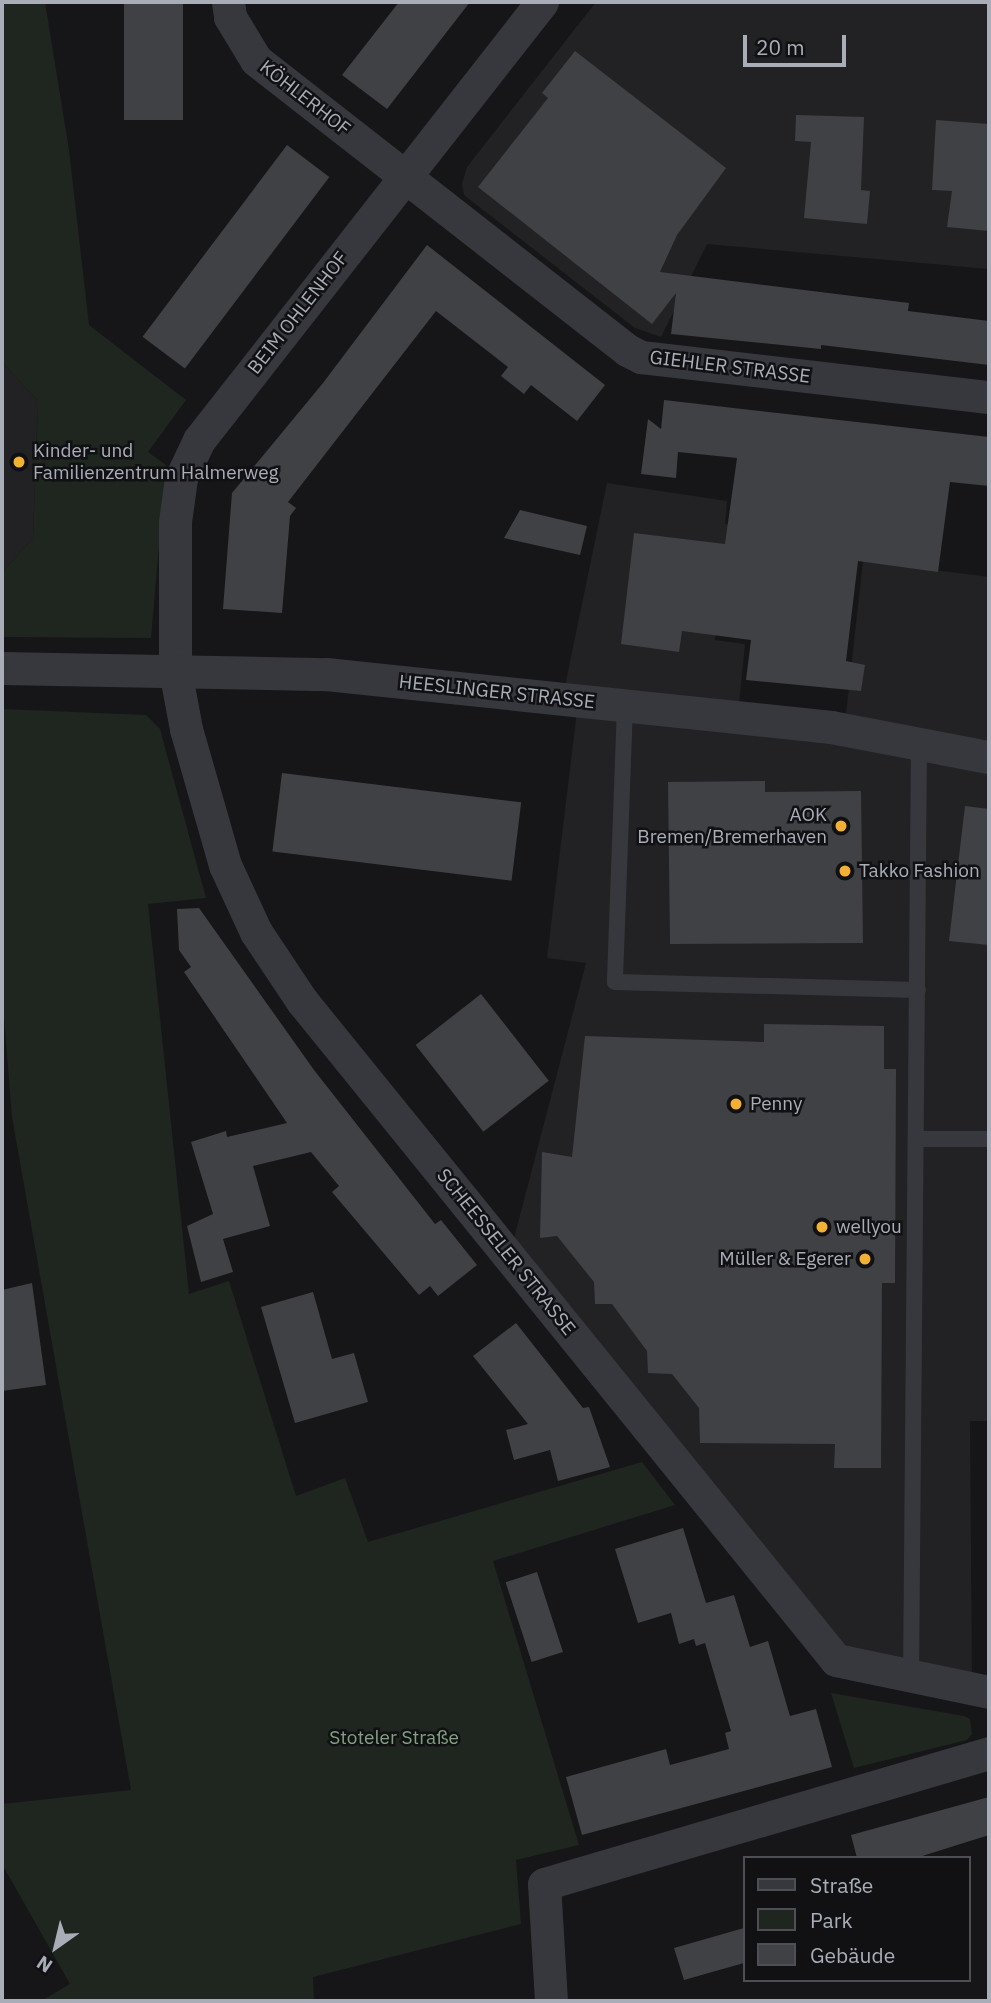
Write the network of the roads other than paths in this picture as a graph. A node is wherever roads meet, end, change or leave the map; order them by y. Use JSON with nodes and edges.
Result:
{"nodes":[{"id":1,"x":228,"y":2,"type":"edge"},
{"id":2,"x":542,"y":2,"type":"edge"},
{"id":3,"x":406,"y":176,"type":"junction"},
{"id":4,"x":989,"y":397,"type":"edge"},
{"id":5,"x":2,"y":668,"type":"edge"},
{"id":6,"x":175,"y":670,"type":"junction"},
{"id":7,"x":625,"y":706,"type":"junction"},
{"id":8,"x":919,"y":747,"type":"junction"},
{"id":9,"x":989,"y":758,"type":"edge"},
{"id":10,"x":918,"y":990,"type":"junction"},
{"id":11,"x":918,"y":1139,"type":"junction"},
{"id":12,"x":989,"y":1139,"type":"edge"},
{"id":13,"x":911,"y":1679,"type":"junction"},
{"id":14,"x":989,"y":1692,"type":"edge"},
{"id":15,"x":989,"y":1753,"type":"edge"},
{"id":16,"x":551,"y":2001,"type":"edge"}],
"edges":[{"from":1,"to":3,"type":"street","name":"KÖHLERHOF"},
{"from":2,"to":3,"type":"street","name":"BEIM OHLENHOF"},
{"from":3,"to":4,"type":"street","name":"GIEHLER STRASSE"},
{"from":3,"to":6,"type":"street","name":"BEIM OHLENHOF"},
{"from":5,"to":6,"type":"street","name":"HEESLINGER STRASSE"},
{"from":6,"to":7,"type":"street","name":"HEESLINGER STRASSE"},
{"from":6,"to":13,"type":"street","name":"SCHEESSELER STRASSE"},
{"from":7,"to":8,"type":"street","name":"HEESLINGER STRASSE"},
{"from":7,"to":10,"type":"lane"},
{"from":8,"to":9,"type":"street","name":"HEESLINGER STRASSE"},
{"from":8,"to":10,"type":"lane"},
{"from":10,"to":11,"type":"lane"},
{"from":11,"to":12,"type":"lane"},
{"from":11,"to":13,"type":"lane"},
{"from":13,"to":14,"type":"street","name":"SCHEESSELER STRASSE"},
{"from":15,"to":16,"type":"street"}]}
